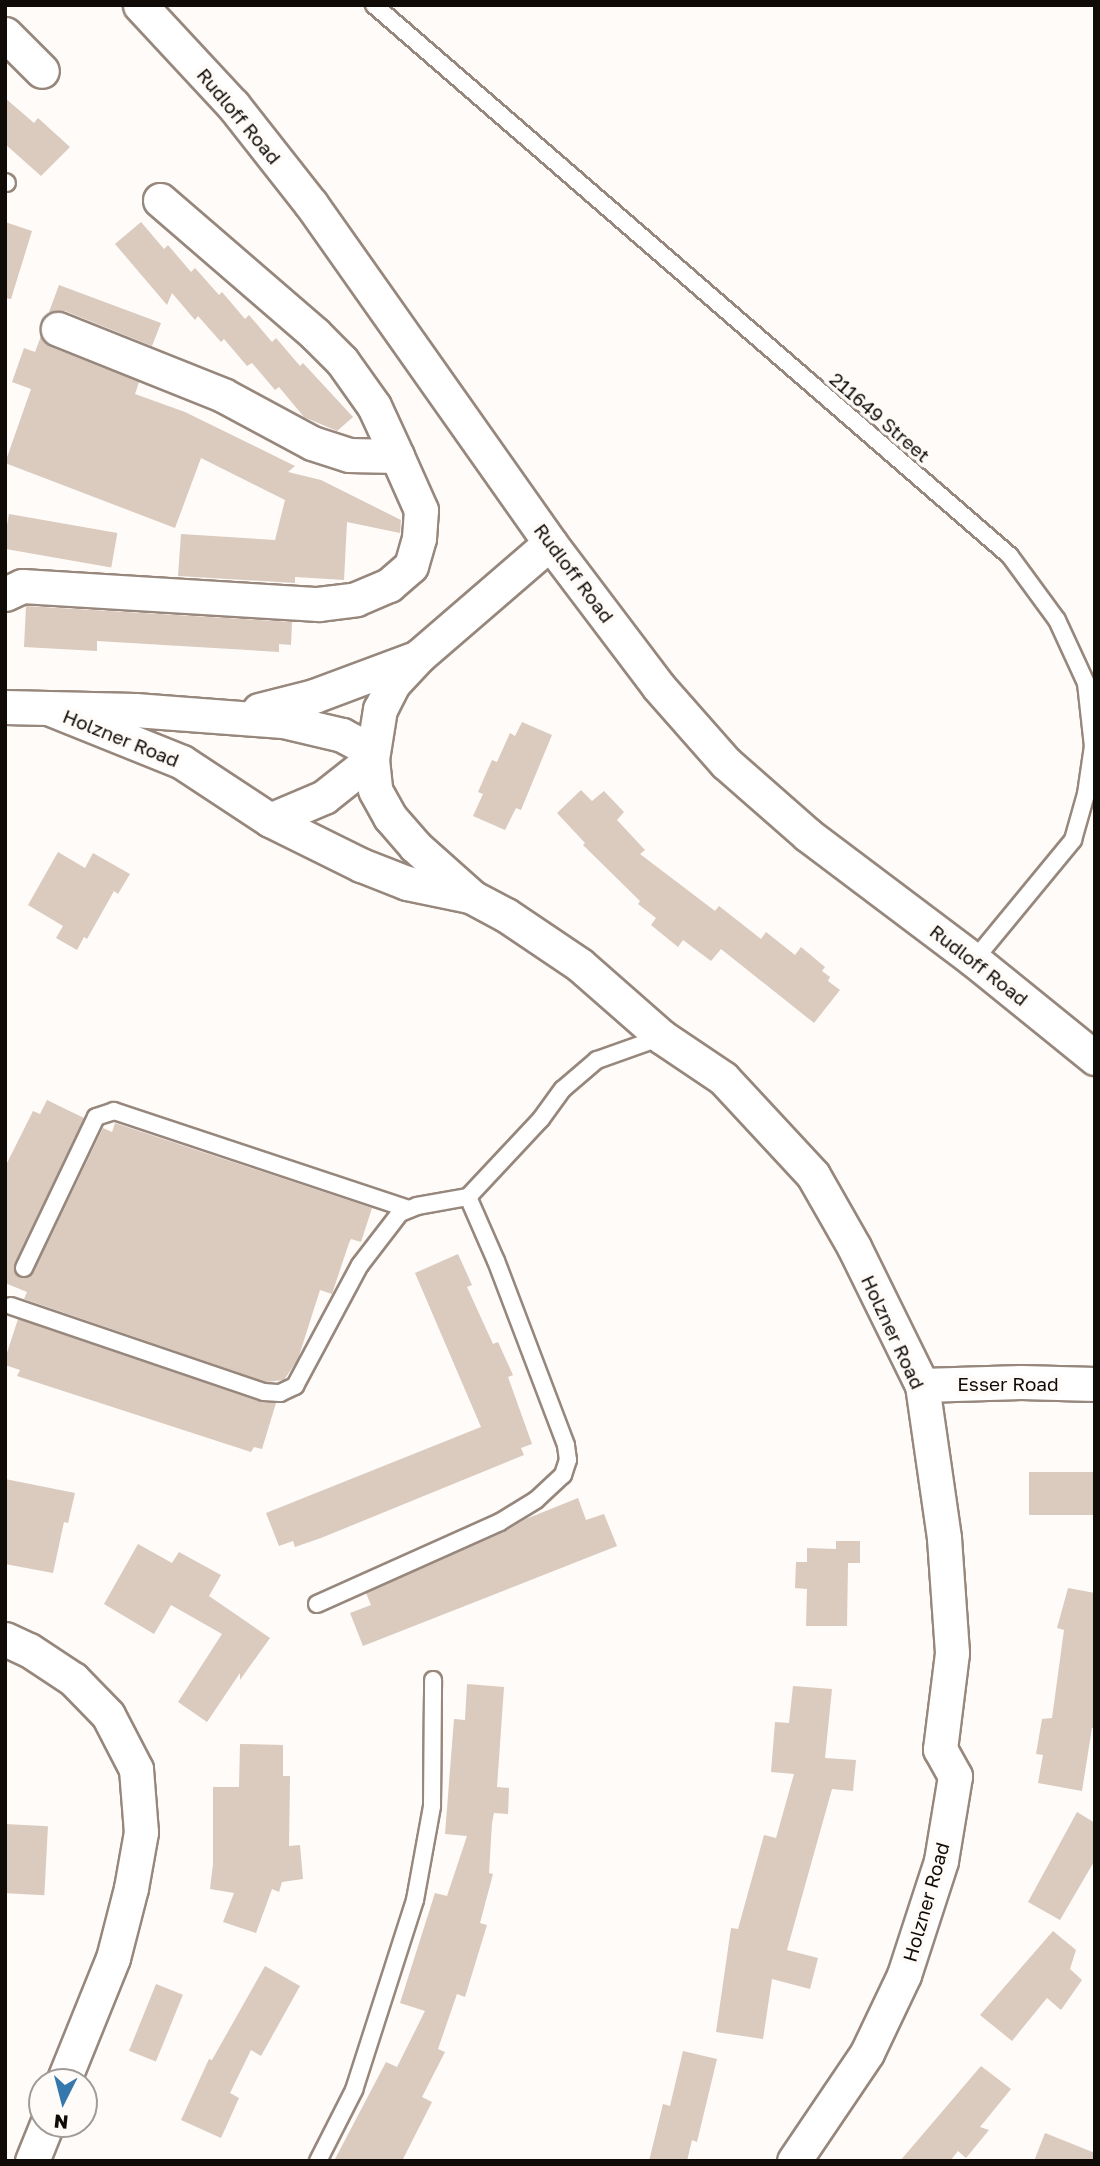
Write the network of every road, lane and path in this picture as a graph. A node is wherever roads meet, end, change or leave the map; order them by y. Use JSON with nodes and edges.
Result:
{"nodes":[{"id":1,"x":140,"y":5,"type":"edge"},
{"id":2,"x":374,"y":5,"type":"edge"},
{"id":3,"x":5,"y":34,"type":"edge"},
{"id":4,"x":41,"y":71,"type":"dead end"},
{"id":5,"x":160,"y":200,"type":"dead end"},
{"id":6,"x":58,"y":329,"type":"dead end"},
{"id":7,"x":397,"y":456,"type":"junction"},
{"id":8,"x":550,"y":543,"type":"junction"},
{"id":9,"x":5,"y":594,"type":"edge"},
{"id":10,"x":419,"y":656,"type":"junction"},
{"id":11,"x":5,"y":707,"type":"edge"},
{"id":12,"x":48,"y":708,"type":"junction"},
{"id":13,"x":218,"y":716,"type":"junction"},
{"id":14,"x":372,"y":759,"type":"junction"},
{"id":15,"x":270,"y":820,"type":"junction"},
{"id":16,"x":472,"y":897,"type":"junction"},
{"id":17,"x":974,"y":960,"type":"junction"},
{"id":18,"x":662,"y":1037,"type":"junction"},
{"id":19,"x":1095,"y":1058,"type":"edge"},
{"id":20,"x":468,"y":1197,"type":"junction"},
{"id":21,"x":408,"y":1209,"type":"junction"},
{"id":22,"x":24,"y":1268,"type":"dead end"},
{"id":23,"x":11,"y":1306,"type":"dead end"},
{"id":24,"x":1095,"y":1384,"type":"edge"},
{"id":25,"x":922,"y":1385,"type":"junction"},
{"id":26,"x":317,"y":1604,"type":"dead end"},
{"id":27,"x":5,"y":1639,"type":"edge"},
{"id":28,"x":433,"y":1680,"type":"dead end"},
{"id":29,"x":70,"y":2068,"type":"edge"},
{"id":30,"x":41,"y":2138,"type":"edge"},
{"id":31,"x":32,"y":2161,"type":"edge"},
{"id":32,"x":318,"y":2161,"type":"edge"},
{"id":33,"x":794,"y":2161,"type":"edge"}],
"edges":[{"from":1,"to":8,"type":"street","name":"Rudloff Road"},
{"from":2,"to":17,"type":"lane","name":"211649 Street"},
{"from":3,"to":4,"type":"street"},
{"from":5,"to":7,"type":"street"},
{"from":6,"to":7,"type":"street"},
{"from":7,"to":9,"type":"street"},
{"from":8,"to":10,"type":"street","name":"Holzner Road"},
{"from":8,"to":17,"type":"street","name":"Rudloff Road"},
{"from":10,"to":13,"type":"street"},
{"from":10,"to":14,"type":"street","name":"Holzner Road"},
{"from":11,"to":12,"type":"street","name":"Holzner Road"},
{"from":12,"to":13,"type":"street"},
{"from":12,"to":15,"type":"street","name":"Holzner Road"},
{"from":13,"to":14,"type":"street"},
{"from":14,"to":15,"type":"street"},
{"from":14,"to":16,"type":"street","name":"Holzner Road"},
{"from":15,"to":16,"type":"street","name":"Holzner Road"},
{"from":16,"to":18,"type":"street","name":"Holzner Road"},
{"from":17,"to":19,"type":"street","name":"Rudloff Road"},
{"from":18,"to":20,"type":"lane"},
{"from":18,"to":25,"type":"street","name":"Holzner Road"},
{"from":20,"to":21,"type":"lane"},
{"from":20,"to":26,"type":"lane"},
{"from":21,"to":22,"type":"lane"},
{"from":21,"to":23,"type":"lane"},
{"from":24,"to":25,"type":"street","name":"Esser Road"},
{"from":25,"to":33,"type":"street","name":"Holzner Road"},
{"from":27,"to":29,"type":"street"},
{"from":28,"to":32,"type":"lane"},
{"from":30,"to":31,"type":"street"}]}
